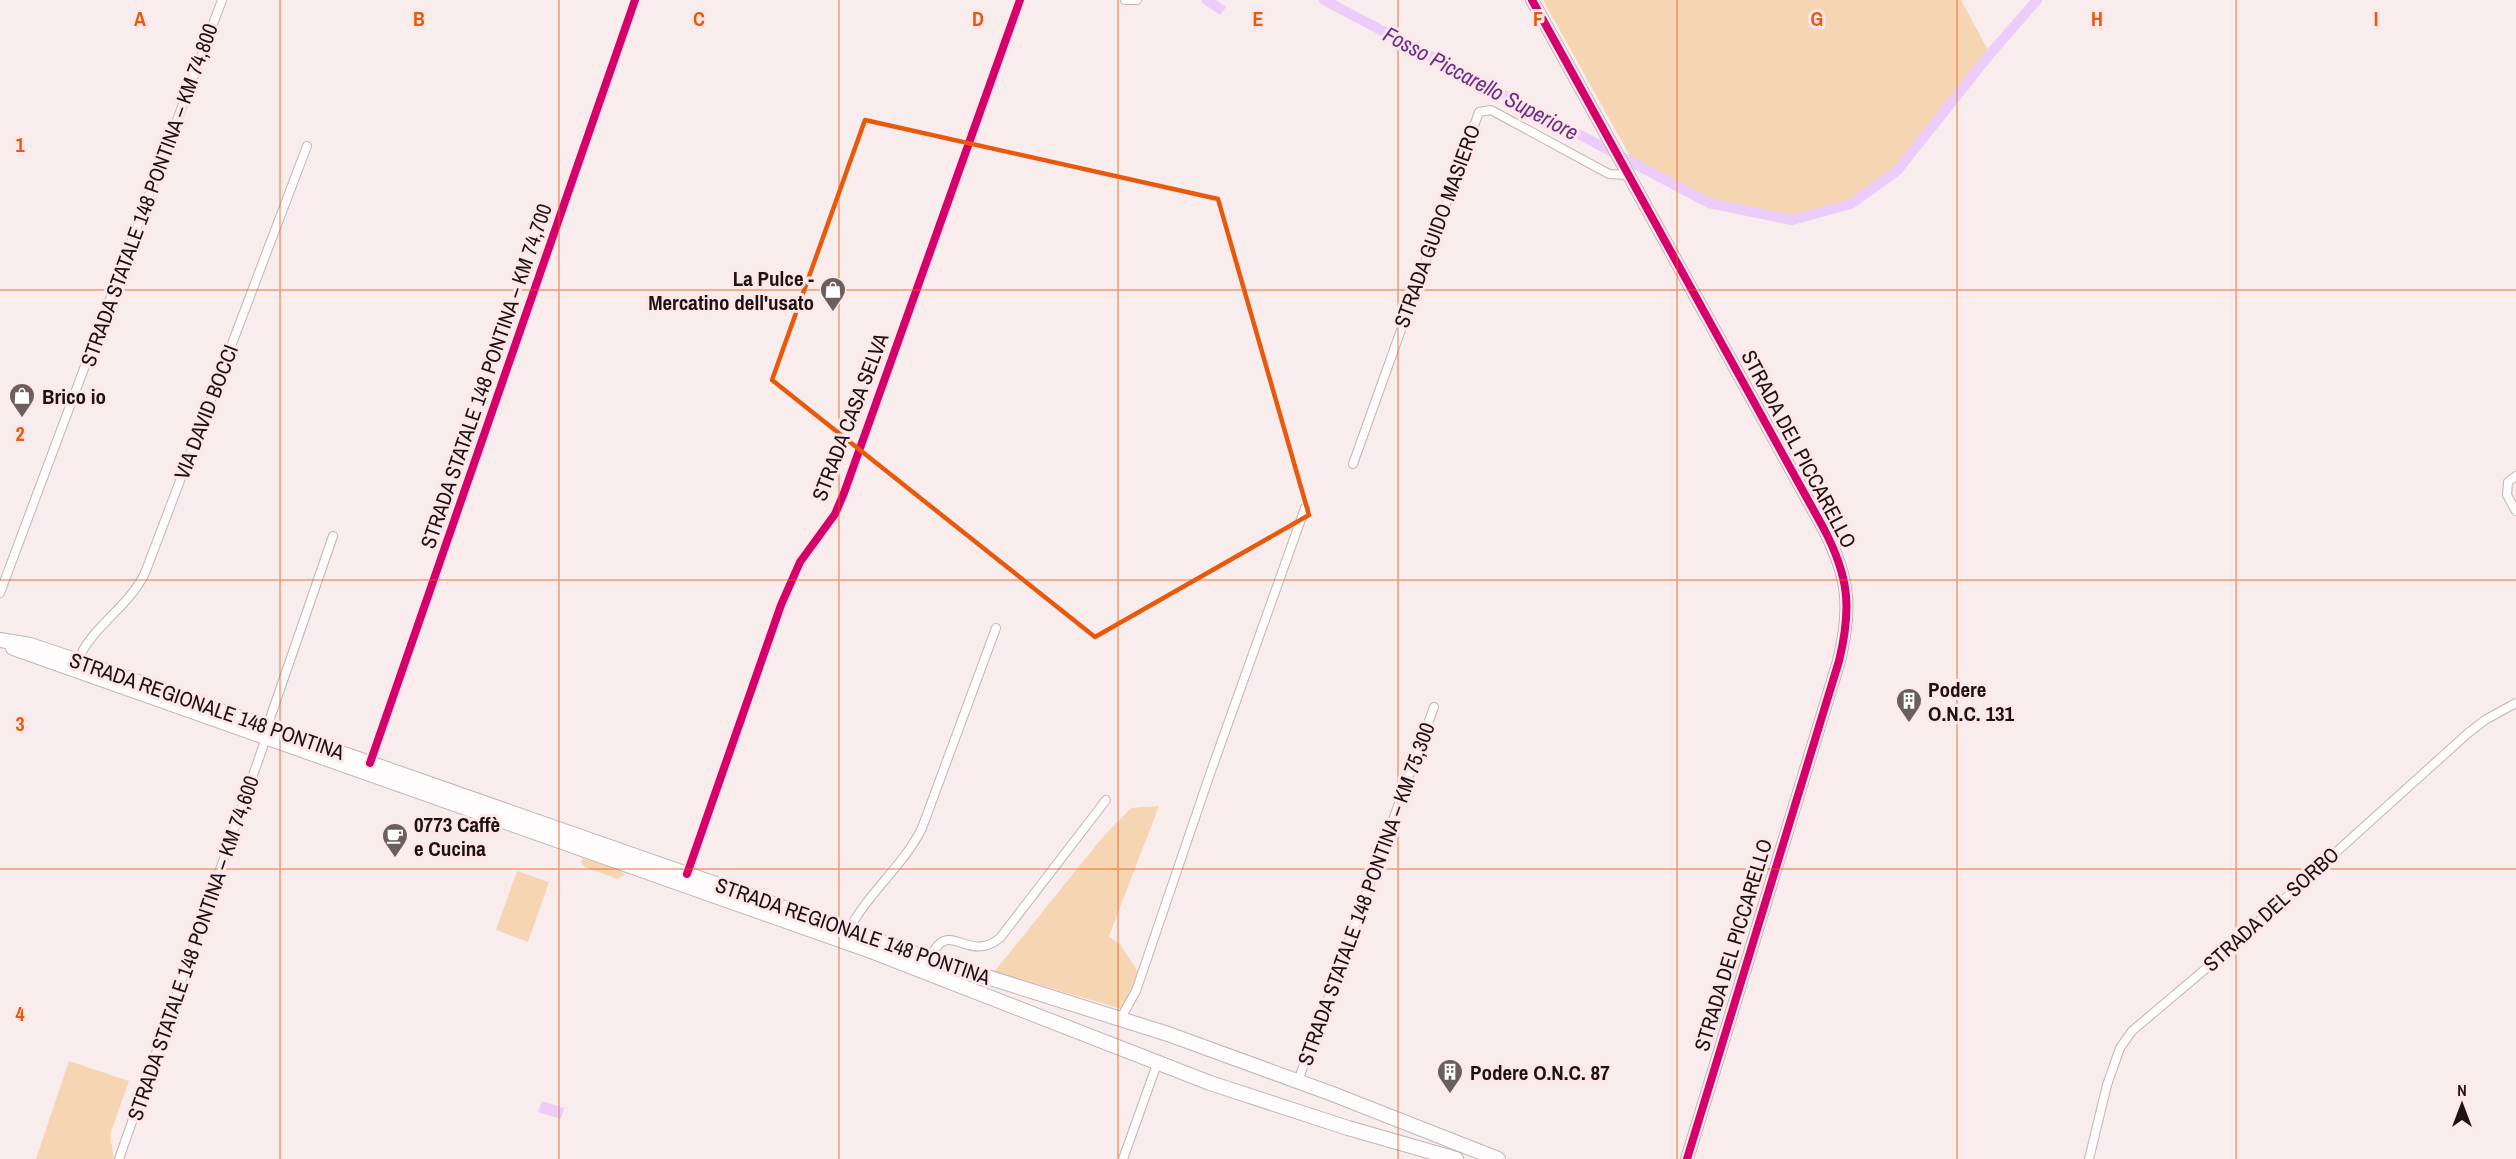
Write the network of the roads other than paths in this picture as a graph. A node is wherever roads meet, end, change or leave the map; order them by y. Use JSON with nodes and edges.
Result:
{"nodes":[{"id":1,"x":222,"y":0,"type":"edge"},
{"id":2,"x":635,"y":0,"type":"edge"},
{"id":3,"x":1020,"y":0,"type":"edge"},
{"id":4,"x":1125,"y":0,"type":"edge"},
{"id":5,"x":1137,"y":0,"type":"edge"},
{"id":6,"x":1532,"y":0,"type":"edge"},
{"id":7,"x":307,"y":146,"type":"dead end"},
{"id":8,"x":1628,"y":175,"type":"junction"},
{"id":9,"x":1353,"y":464,"type":"dead end"},
{"id":10,"x":2516,"y":476,"type":"edge"},
{"id":11,"x":1305,"y":508,"type":"dead end"},
{"id":12,"x":2516,"y":511,"type":"edge"},
{"id":13,"x":333,"y":536,"type":"dead end"},
{"id":14,"x":0,"y":593,"type":"edge"},
{"id":15,"x":996,"y":628,"type":"dead end"},
{"id":16,"x":0,"y":641,"type":"edge"},
{"id":17,"x":78,"y":661,"type":"junction"},
{"id":18,"x":2516,"y":703,"type":"edge"},
{"id":19,"x":1434,"y":707,"type":"dead end"},
{"id":20,"x":266,"y":733,"type":"junction"},
{"id":21,"x":370,"y":763,"type":"junction"},
{"id":22,"x":1106,"y":800,"type":"dead end"},
{"id":23,"x":687,"y":874,"type":"junction"},
{"id":24,"x":848,"y":931,"type":"junction"},
{"id":25,"x":930,"y":959,"type":"junction"},
{"id":26,"x":1121,"y":1018,"type":"junction"},
{"id":27,"x":1157,"y":1064,"type":"junction"},
{"id":28,"x":1298,"y":1081,"type":"junction"},
{"id":29,"x":1687,"y":1158,"type":"edge"},
{"id":30,"x":119,"y":1159,"type":"edge"},
{"id":31,"x":1123,"y":1159,"type":"edge"},
{"id":32,"x":1456,"y":1159,"type":"edge"},
{"id":33,"x":1498,"y":1159,"type":"edge"},
{"id":34,"x":2089,"y":1159,"type":"edge"}],
"edges":[{"from":1,"to":14,"type":"street","name":"STRADA STATALE 148 PONTINA – KM 74,800"},
{"from":2,"to":21,"type":"street","name":"STRADA STATALE 148 PONTINA – KM 74,700"},
{"from":3,"to":23,"type":"street","name":"STRADA CASA SELVA"},
{"from":4,"to":5,"type":"street"},
{"from":6,"to":8,"type":"street","name":"STRADA DEL PICCARELLO"},
{"from":7,"to":17,"type":"street","name":"VIA DAVID BOCCI"},
{"from":8,"to":9,"type":"street","name":"STRADA GUIDO MASIERO"},
{"from":8,"to":29,"type":"street","name":"STRADA DEL PICCARELLO"},
{"from":10,"to":12,"type":"street"},
{"from":11,"to":26,"type":"street"},
{"from":13,"to":20,"type":"street","name":"STRADA STATALE 148 PONTINA – KM 74,600"},
{"from":15,"to":24,"type":"street"},
{"from":16,"to":17,"type":"main road","name":"STRADA REGIONALE 148 PONTINA"},
{"from":16,"to":20,"type":"main road","name":"STRADA REGIONALE 148 PONTINA"},
{"from":17,"to":20,"type":"main road","name":"STRADA REGIONALE 148 PONTINA"},
{"from":18,"to":34,"type":"street","name":"STRADA DEL SORBO"},
{"from":19,"to":28,"type":"street","name":"STRADA STATALE 148 PONTINA – KM 75,300"},
{"from":20,"to":21,"type":"main road","name":"STRADA REGIONALE 148 PONTINA"},
{"from":20,"to":27,"type":"main road","name":"STRADA REGIONALE 148 PONTINA"},
{"from":20,"to":30,"type":"street","name":"STRADA STATALE 148 PONTINA – KM 74,600"},
{"from":21,"to":23,"type":"main road","name":"STRADA REGIONALE 148 PONTINA"},
{"from":22,"to":25,"type":"street"},
{"from":23,"to":24,"type":"main road","name":"STRADA REGIONALE 148 PONTINA"},
{"from":24,"to":25,"type":"main road","name":"STRADA REGIONALE 148 PONTINA"},
{"from":25,"to":26,"type":"main road","name":"STRADA REGIONALE 148 PONTINA"},
{"from":26,"to":28,"type":"main road","name":"STRADA REGIONALE 148 PONTINA"},
{"from":27,"to":31,"type":"street"},
{"from":27,"to":32,"type":"main road","name":"STRADA REGIONALE 148 PONTINA"},
{"from":28,"to":33,"type":"main road","name":"STRADA REGIONALE 148 PONTINA"}]}
